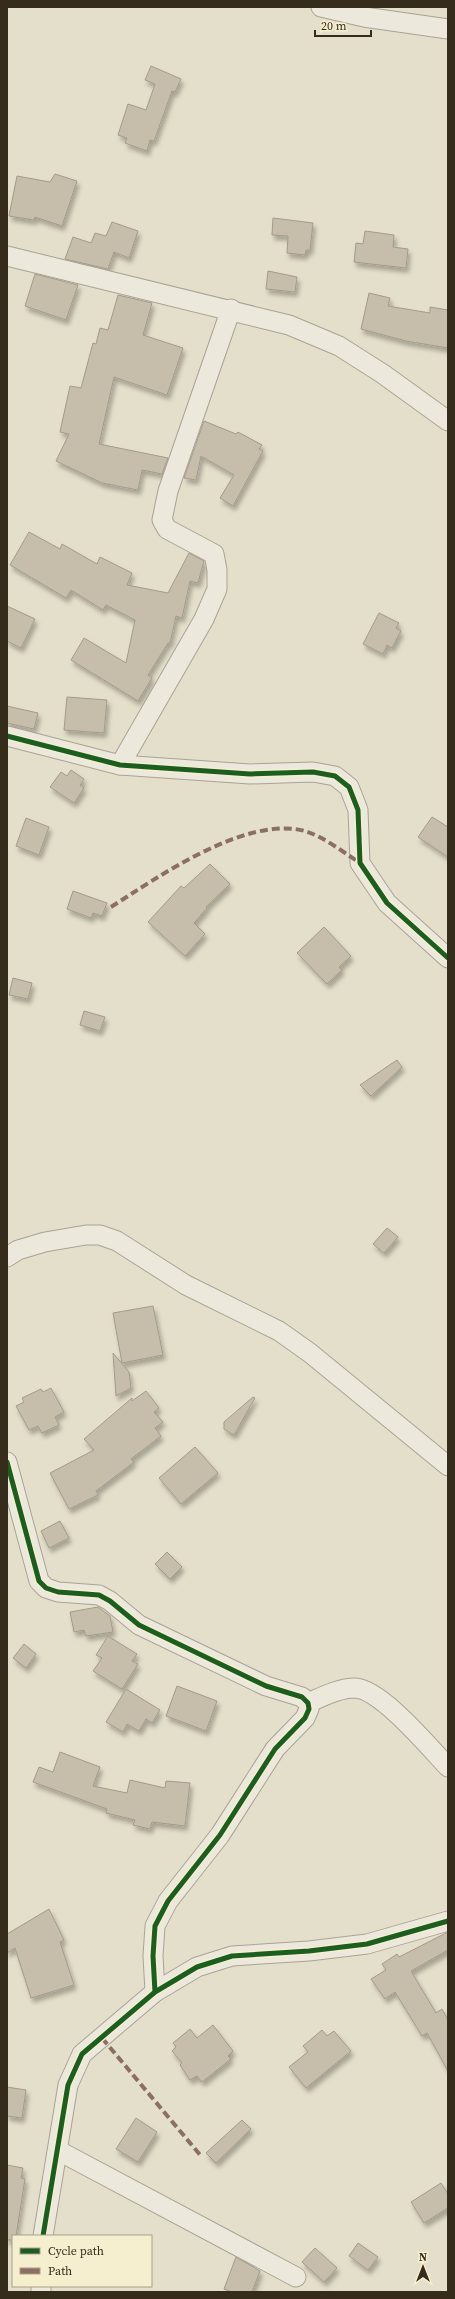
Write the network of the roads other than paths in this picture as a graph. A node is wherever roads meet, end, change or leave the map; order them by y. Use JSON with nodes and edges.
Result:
{"nodes":[{"id":1,"x":321,"y":7,"type":"edge"},
{"id":2,"x":448,"y":29,"type":"edge"},
{"id":3,"x":7,"y":256,"type":"edge"},
{"id":4,"x":231,"y":309,"type":"junction"},
{"id":5,"x":448,"y":422,"type":"edge"},
{"id":6,"x":7,"y":736,"type":"edge"},
{"id":7,"x":120,"y":765,"type":"junction"},
{"id":8,"x":448,"y":958,"type":"edge"},
{"id":9,"x":7,"y":1257,"type":"edge"},
{"id":10,"x":7,"y":1462,"type":"edge"},
{"id":11,"x":448,"y":1466,"type":"edge"},
{"id":12,"x":308,"y":1703,"type":"junction"},
{"id":13,"x":448,"y":1767,"type":"edge"},
{"id":14,"x":448,"y":1921,"type":"edge"},
{"id":15,"x":155,"y":1992,"type":"junction"},
{"id":16,"x":59,"y":2151,"type":"junction"},
{"id":17,"x":43,"y":2235,"type":"edge"},
{"id":18,"x":296,"y":2277,"type":"dead end"}],
"edges":[{"from":1,"to":2,"type":"street"},
{"from":3,"to":4,"type":"street"},
{"from":4,"to":5,"type":"street"},
{"from":4,"to":7,"type":"street"},
{"from":6,"to":7,"type":"street"},
{"from":7,"to":8,"type":"street"},
{"from":9,"to":11,"type":"street"},
{"from":10,"to":12,"type":"street"},
{"from":12,"to":13,"type":"street"},
{"from":12,"to":15,"type":"street"},
{"from":14,"to":15,"type":"street"},
{"from":15,"to":16,"type":"street"},
{"from":16,"to":17,"type":"street"},
{"from":16,"to":18,"type":"street"}]}
